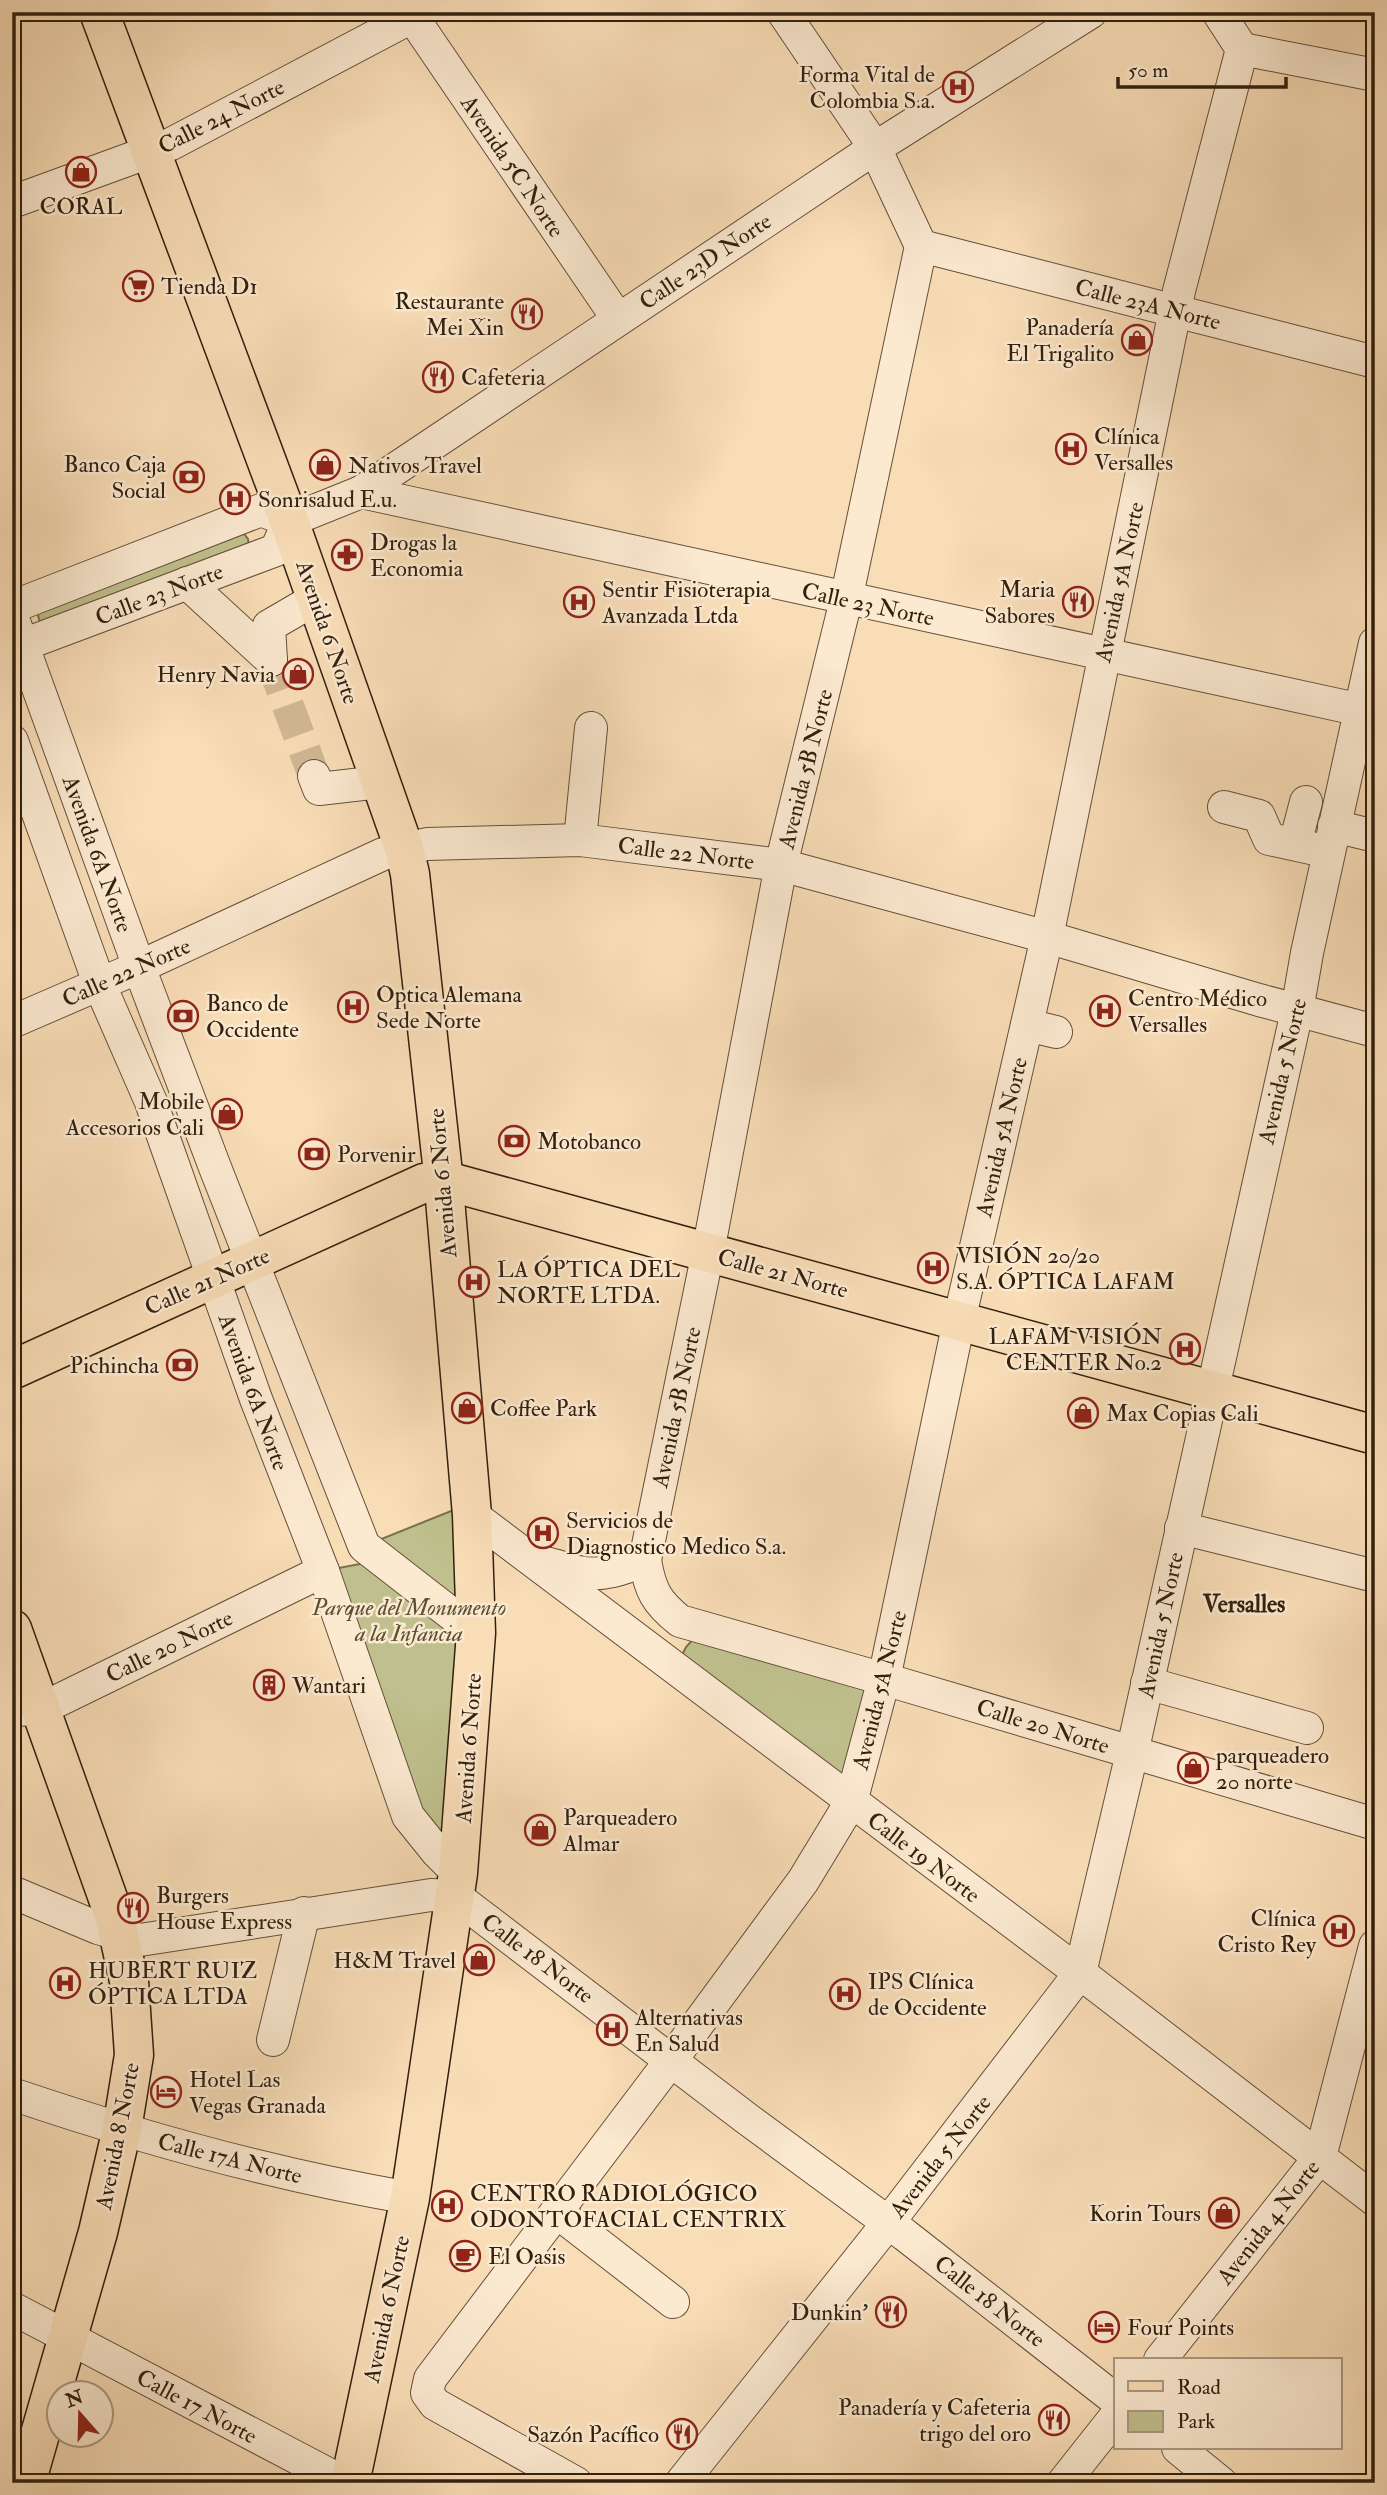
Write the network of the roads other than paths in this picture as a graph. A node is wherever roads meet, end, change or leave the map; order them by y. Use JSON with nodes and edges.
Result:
{"nodes":[{"id":1,"x":99,"y":12,"type":"edge"},
{"id":2,"x":783,"y":12,"type":"edge"},
{"id":3,"x":1091,"y":12,"type":"edge"},
{"id":4,"x":1218,"y":12,"type":"edge"},
{"id":5,"x":414,"y":14,"type":"edge"},
{"id":6,"x":1242,"y":49,"type":"junction"},
{"id":7,"x":1375,"y":75,"type":"edge"},
{"id":8,"x":875,"y":148,"type":"junction"},
{"id":9,"x":151,"y":152,"type":"junction"},
{"id":10,"x":12,"y":202,"type":"edge"},
{"id":11,"x":921,"y":246,"type":"junction"},
{"id":12,"x":1175,"y":311,"type":"junction"},
{"id":13,"x":618,"y":319,"type":"junction"},
{"id":14,"x":1375,"y":362,"type":"edge"},
{"id":15,"x":361,"y":492,"type":"junction"},
{"id":16,"x":304,"y":515,"type":"junction"},
{"id":17,"x":187,"y":583,"type":"junction"},
{"id":18,"x":317,"y":598,"type":"junction"},
{"id":19,"x":846,"y":600,"type":"junction"},
{"id":20,"x":12,"y":607,"type":"edge"},
{"id":21,"x":16,"y":636,"type":"edge"},
{"id":22,"x":1375,"y":643,"type":"edge"},
{"id":23,"x":1103,"y":655,"type":"junction"},
{"id":24,"x":1367,"y":711,"type":"edge"},
{"id":25,"x":591,"y":728,"type":"dead end"},
{"id":26,"x":12,"y":741,"type":"edge"},
{"id":27,"x":314,"y":776,"type":"dead end"},
{"id":28,"x":380,"y":782,"type":"junction"},
{"id":29,"x":21,"y":789,"type":"edge"},
{"id":30,"x":1306,"y":802,"type":"dead end"},
{"id":31,"x":1224,"y":807,"type":"dead end"},
{"id":32,"x":1375,"y":836,"type":"edge"},
{"id":33,"x":1332,"y":839,"type":"junction"},
{"id":34,"x":580,"y":840,"type":"junction"},
{"id":35,"x":1295,"y":844,"type":"junction"},
{"id":36,"x":404,"y":848,"type":"junction"},
{"id":37,"x":781,"y":865,"type":"junction"},
{"id":38,"x":1047,"y":937,"type":"junction"},
{"id":39,"x":139,"y":967,"type":"junction"},
{"id":40,"x":99,"y":983,"type":"junction"},
{"id":41,"x":1297,"y":1011,"type":"junction"},
{"id":42,"x":12,"y":1022,"type":"edge"},
{"id":43,"x":1375,"y":1031,"type":"edge"},
{"id":44,"x":443,"y":1181,"type":"junction"},
{"id":45,"x":708,"y":1252,"type":"junction"},
{"id":46,"x":252,"y":1261,"type":"junction"},
{"id":47,"x":213,"y":1278,"type":"junction"},
{"id":48,"x":960,"y":1321,"type":"junction"},
{"id":49,"x":12,"y":1370,"type":"edge"},
{"id":50,"x":1211,"y":1391,"type":"junction"},
{"id":51,"x":1375,"y":1435,"type":"edge"},
{"id":52,"x":472,"y":1515,"type":"junction"},
{"id":53,"x":1181,"y":1528,"type":"junction"},
{"id":54,"x":645,"y":1560,"type":"junction"},
{"id":55,"x":536,"y":1562,"type":"junction"},
{"id":56,"x":323,"y":1571,"type":"junction"},
{"id":57,"x":1375,"y":1576,"type":"edge"},
{"id":58,"x":680,"y":1622,"type":"joint"},
{"id":59,"x":12,"y":1629,"type":"edge"},
{"id":60,"x":709,"y":1631,"type":"junction"},
{"id":61,"x":476,"y":1633,"type":"junction"},
{"id":62,"x":884,"y":1679,"type":"junction"},
{"id":63,"x":1147,"y":1683,"type":"junction"},
{"id":64,"x":698,"y":1684,"type":"junction"},
{"id":65,"x":27,"y":1710,"type":"edge"},
{"id":66,"x":1307,"y":1728,"type":"dead end"},
{"id":67,"x":1132,"y":1753,"type":"junction"},
{"id":68,"x":851,"y":1802,"type":"junction"},
{"id":69,"x":1375,"y":1824,"type":"edge"},
{"id":70,"x":456,"y":1885,"type":"junction"},
{"id":71,"x":12,"y":1892,"type":"edge"},
{"id":72,"x":304,"y":1913,"type":"junction"},
{"id":73,"x":119,"y":1935,"type":"junction"},
{"id":74,"x":1375,"y":1946,"type":"edge"},
{"id":75,"x":1080,"y":1973,"type":"junction"},
{"id":76,"x":273,"y":2040,"type":"dead end"},
{"id":77,"x":672,"y":2059,"type":"junction"},
{"id":78,"x":12,"y":2094,"type":"edge"},
{"id":79,"x":122,"y":2129,"type":"junction"},
{"id":80,"x":1320,"y":2157,"type":"junction"},
{"id":81,"x":410,"y":2198,"type":"junction"},
{"id":82,"x":1375,"y":2200,"type":"edge"},
{"id":83,"x":556,"y":2212,"type":"junction"},
{"id":84,"x":888,"y":2223,"type":"junction"},
{"id":85,"x":673,"y":2302,"type":"dead end"},
{"id":86,"x":12,"y":2308,"type":"edge"},
{"id":87,"x":66,"y":2338,"type":"junction"},
{"id":88,"x":1162,"y":2358,"type":"edge"},
{"id":89,"x":1114,"y":2398,"type":"edge"},
{"id":90,"x":1114,"y":2419,"type":"edge"},
{"id":91,"x":1181,"y":2450,"type":"edge"},
{"id":92,"x":26,"y":2483,"type":"edge"},
{"id":93,"x":347,"y":2483,"type":"edge"},
{"id":94,"x":576,"y":2483,"type":"edge"},
{"id":95,"x":681,"y":2483,"type":"edge"},
{"id":96,"x":1063,"y":2483,"type":"edge"},
{"id":97,"x":1222,"y":2483,"type":"edge"}],
"edges":[{"from":1,"to":9,"type":"main road","name":"Avenida 6 Norte"},
{"from":2,"to":8,"type":"street"},
{"from":3,"to":8,"type":"street","name":"Calle 23D Norte"},
{"from":4,"to":6,"type":"street"},
{"from":5,"to":9,"type":"street","name":"Calle 24 Norte"},
{"from":5,"to":13,"type":"street","name":"Avenida 5C Norte"},
{"from":6,"to":7,"type":"street"},
{"from":6,"to":12,"type":"street","name":"Avenida 5A Norte"},
{"from":8,"to":11,"type":"street"},
{"from":8,"to":13,"type":"street","name":"Calle 23D Norte"},
{"from":9,"to":10,"type":"street","name":"Calle 24 Norte"},
{"from":9,"to":16,"type":"main road","name":"Avenida 6 Norte"},
{"from":11,"to":12,"type":"street","name":"Calle 23A Norte"},
{"from":11,"to":19,"type":"street","name":"Avenida 5B Norte"},
{"from":12,"to":14,"type":"street","name":"Calle 23A Norte"},
{"from":12,"to":23,"type":"street","name":"Avenida 5A Norte"},
{"from":13,"to":15,"type":"street","name":"Calle 23D Norte"},
{"from":15,"to":16,"type":"street","name":"Calle 23D Norte"},
{"from":15,"to":19,"type":"street","name":"Calle 23 Norte"},
{"from":16,"to":17,"type":"street","name":"Calle 23 Norte"},
{"from":16,"to":18,"type":"main road","name":"Avenida 6 Norte"},
{"from":16,"to":20,"type":"street","name":"Calle 23 Norte"},
{"from":17,"to":18,"type":"street"},
{"from":17,"to":21,"type":"street","name":"Calle 23 Norte"},
{"from":18,"to":28,"type":"main road","name":"Avenida 6 Norte"},
{"from":19,"to":23,"type":"street","name":"Calle 23 Norte"},
{"from":19,"to":37,"type":"street","name":"Avenida 5B Norte"},
{"from":21,"to":39,"type":"street","name":"Avenida 6A Norte"},
{"from":22,"to":24,"type":"street","name":"Avenida 5 Norte"},
{"from":23,"to":24,"type":"street","name":"Calle 23 Norte"},
{"from":23,"to":38,"type":"street","name":"Avenida 5A Norte"},
{"from":24,"to":33,"type":"street","name":"Avenida 5 Norte"},
{"from":25,"to":34,"type":"street"},
{"from":26,"to":29,"type":"street","name":"Avenida 6A Norte"},
{"from":27,"to":28,"type":"street"},
{"from":28,"to":36,"type":"main road","name":"Avenida 6 Norte"},
{"from":29,"to":40,"type":"street","name":"Avenida 6A Norte"},
{"from":30,"to":35,"type":"street"},
{"from":31,"to":35,"type":"street"},
{"from":32,"to":33,"type":"street"},
{"from":33,"to":35,"type":"street"},
{"from":33,"to":41,"type":"street","name":"Avenida 5 Norte"},
{"from":34,"to":36,"type":"street","name":"Calle 22 Norte"},
{"from":34,"to":37,"type":"street","name":"Calle 22 Norte"},
{"from":36,"to":39,"type":"street","name":"Calle 22 Norte"},
{"from":36,"to":44,"type":"main road","name":"Avenida 6 Norte"},
{"from":37,"to":38,"type":"street","name":"Calle 22 Norte"},
{"from":37,"to":45,"type":"street","name":"Avenida 5B Norte"},
{"from":38,"to":41,"type":"street","name":"Calle 22 Norte"},
{"from":38,"to":48,"type":"street","name":"Avenida 5A Norte"},
{"from":39,"to":40,"type":"street","name":"Calle 22 Norte"},
{"from":39,"to":46,"type":"street","name":"Avenida 6A Norte"},
{"from":40,"to":42,"type":"street","name":"Calle 22 Norte"},
{"from":40,"to":47,"type":"street","name":"Avenida 6A Norte"},
{"from":41,"to":43,"type":"street","name":"Calle 22 Norte"},
{"from":41,"to":50,"type":"street","name":"Avenida 5 Norte"},
{"from":44,"to":45,"type":"main road","name":"Calle 21 Norte"},
{"from":44,"to":46,"type":"main road","name":"Calle 21 Norte"},
{"from":44,"to":52,"type":"main road","name":"Avenida 6 Norte"},
{"from":45,"to":48,"type":"main road","name":"Calle 21 Norte"},
{"from":45,"to":54,"type":"street","name":"Avenida 5B Norte"},
{"from":46,"to":47,"type":"main road","name":"Calle 21 Norte"},
{"from":46,"to":61,"type":"street","name":"Avenida 6A Norte"},
{"from":47,"to":49,"type":"main road","name":"Calle 21 Norte"},
{"from":47,"to":56,"type":"street","name":"Avenida 6A Norte"},
{"from":48,"to":50,"type":"main road","name":"Calle 21 Norte"},
{"from":48,"to":62,"type":"street","name":"Avenida 5A Norte"},
{"from":50,"to":51,"type":"main road","name":"Calle 21 Norte"},
{"from":50,"to":53,"type":"street","name":"Avenida 5 Norte"},
{"from":52,"to":55,"type":"street","name":"Calle 19 Norte"},
{"from":52,"to":61,"type":"main road","name":"Avenida 6 Norte"},
{"from":53,"to":57,"type":"street"},
{"from":53,"to":63,"type":"street","name":"Avenida 5 Norte"},
{"from":54,"to":55,"type":"street"},
{"from":54,"to":58,"type":"street","name":"Avenida 5B Norte"},
{"from":55,"to":64,"type":"street","name":"Calle 19 Norte"},
{"from":56,"to":65,"type":"street","name":"Calle 20 Norte"},
{"from":56,"to":70,"type":"street","name":"Avenida 6A Norte"},
{"from":58,"to":60,"type":"street","name":"Calle 20 Norte"},
{"from":59,"to":65,"type":"main road","name":"Avenida 8 Norte"},
{"from":60,"to":62,"type":"street","name":"Calle 20 Norte"},
{"from":60,"to":64,"type":"street"},
{"from":61,"to":70,"type":"main road","name":"Avenida 6 Norte"},
{"from":62,"to":67,"type":"street","name":"Calle 20 Norte"},
{"from":62,"to":68,"type":"street","name":"Avenida 5A Norte"},
{"from":63,"to":66,"type":"street"},
{"from":63,"to":67,"type":"street","name":"Avenida 5 Norte"},
{"from":64,"to":68,"type":"street","name":"Calle 19 Norte"},
{"from":65,"to":73,"type":"main road","name":"Avenida 8 Norte"},
{"from":67,"to":69,"type":"street","name":"Calle 20 Norte"},
{"from":67,"to":75,"type":"street","name":"Avenida 5 Norte"},
{"from":68,"to":75,"type":"street","name":"Calle 19 Norte"},
{"from":68,"to":77,"type":"street","name":"Avenida 5A Norte"},
{"from":70,"to":72,"type":"street"},
{"from":70,"to":77,"type":"street","name":"Calle 18 Norte"},
{"from":70,"to":81,"type":"main road","name":"Avenida 6 Norte"},
{"from":71,"to":73,"type":"street"},
{"from":72,"to":73,"type":"street"},
{"from":72,"to":76,"type":"street"},
{"from":73,"to":79,"type":"main road","name":"Avenida 8 Norte"},
{"from":74,"to":80,"type":"street","name":"Avenida 4 Norte"},
{"from":75,"to":80,"type":"street","name":"Calle 19 Norte"},
{"from":75,"to":84,"type":"street","name":"Avenida 5 Norte"},
{"from":77,"to":83,"type":"street","name":"Avenida 5A Norte"},
{"from":77,"to":84,"type":"street","name":"Calle 18 Norte"},
{"from":78,"to":79,"type":"street","name":"Calle 17A Norte"},
{"from":79,"to":81,"type":"street","name":"Calle 17A Norte"},
{"from":79,"to":87,"type":"main road","name":"Avenida 8 Norte"},
{"from":80,"to":82,"type":"street","name":"Calle 19 Norte"},
{"from":80,"to":88,"type":"street","name":"Avenida 4 Norte"},
{"from":81,"to":93,"type":"main road","name":"Avenida 6 Norte"},
{"from":83,"to":85,"type":"street"},
{"from":83,"to":94,"type":"street","name":"Avenida 5A Norte"},
{"from":84,"to":89,"type":"street","name":"Calle 18 Norte"},
{"from":84,"to":95,"type":"street","name":"Avenida 5 Norte"},
{"from":86,"to":87,"type":"street","name":"Calle 17 Norte"},
{"from":87,"to":92,"type":"main road","name":"Avenida 8 Norte"},
{"from":87,"to":93,"type":"street","name":"Calle 17 Norte"},
{"from":90,"to":96,"type":"street"},
{"from":91,"to":97,"type":"street"}]}
